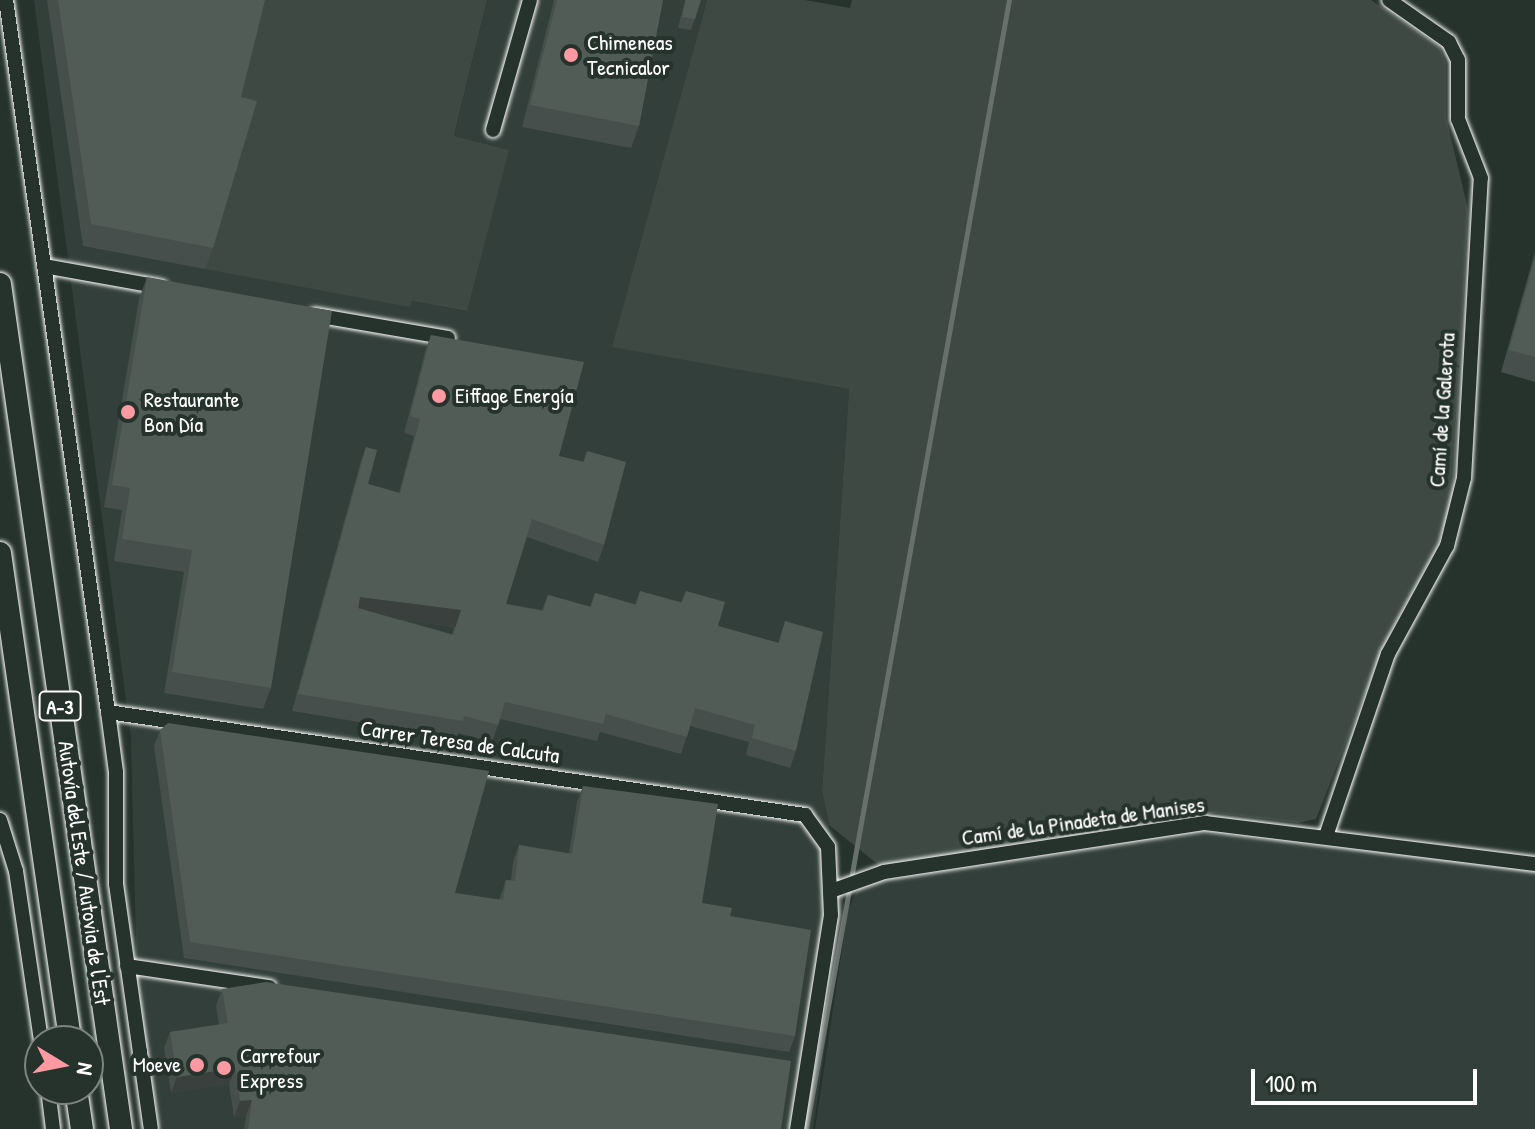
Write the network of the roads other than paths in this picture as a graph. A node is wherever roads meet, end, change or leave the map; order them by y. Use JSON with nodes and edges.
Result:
{"nodes":[{"id":1,"x":6,"y":0,"type":"edge"},
{"id":2,"x":530,"y":0,"type":"edge"},
{"id":3,"x":1389,"y":0,"type":"edge"},
{"id":4,"x":493,"y":130,"type":"dead end"},
{"id":5,"x":44,"y":266,"type":"junction"},
{"id":6,"x":0,"y":284,"type":"edge"},
{"id":7,"x":185,"y":291,"type":"edge"},
{"id":8,"x":295,"y":311,"type":"edge"},
{"id":9,"x":453,"y":339,"type":"edge"},
{"id":10,"x":0,"y":553,"type":"edge"},
{"id":11,"x":108,"y":712,"type":"junction"},
{"id":12,"x":0,"y":820,"type":"edge"},
{"id":13,"x":1326,"y":836,"type":"junction"},
{"id":14,"x":1535,"y":864,"type":"edge"},
{"id":15,"x":831,"y":891,"type":"junction"},
{"id":16,"x":127,"y":966,"type":"junction"},
{"id":17,"x":285,"y":990,"type":"edge"},
{"id":18,"x":39,"y":1025,"type":"edge"},
{"id":19,"x":68,"y":1025,"type":"edge"},
{"id":20,"x":791,"y":1065,"type":"edge"},
{"id":21,"x":807,"y":1067,"type":"junction"},
{"id":22,"x":50,"y":1105,"type":"edge"},
{"id":23,"x":78,"y":1105,"type":"edge"},
{"id":24,"x":53,"y":1129,"type":"edge"},
{"id":25,"x":82,"y":1129,"type":"edge"},
{"id":26,"x":121,"y":1129,"type":"edge"},
{"id":27,"x":151,"y":1129,"type":"edge"},
{"id":28,"x":797,"y":1129,"type":"edge"}],
"edges":[{"from":1,"to":5,"type":"street"},
{"from":2,"to":4,"type":"street"},
{"from":3,"to":13,"type":"street","name":"Camí de la Galerota"},
{"from":5,"to":7,"type":"street"},
{"from":5,"to":11,"type":"street"},
{"from":6,"to":26,"type":"highway","name":"Autovía del Este / Autovia de l'Est","number":"A-3"},
{"from":8,"to":9,"type":"street"},
{"from":10,"to":19,"type":"highway","name":"Autovía del Este / Autovia de l'Est","number":"A-3"},
{"from":11,"to":15,"type":"street","name":"Carrer Teresa de Calcuta"},
{"from":11,"to":16,"type":"street"},
{"from":12,"to":18,"type":"street"},
{"from":13,"to":14,"type":"street","name":"Camí de la Pinadeta de Manises"},
{"from":13,"to":15,"type":"street","name":"Camí de la Pinadeta de Manises"},
{"from":15,"to":21,"type":"street"},
{"from":16,"to":17,"type":"street"},
{"from":16,"to":27,"type":"street"},
{"from":20,"to":21,"type":"street"},
{"from":21,"to":28,"type":"street"},
{"from":22,"to":24,"type":"street"},
{"from":23,"to":25,"type":"highway"}]}
